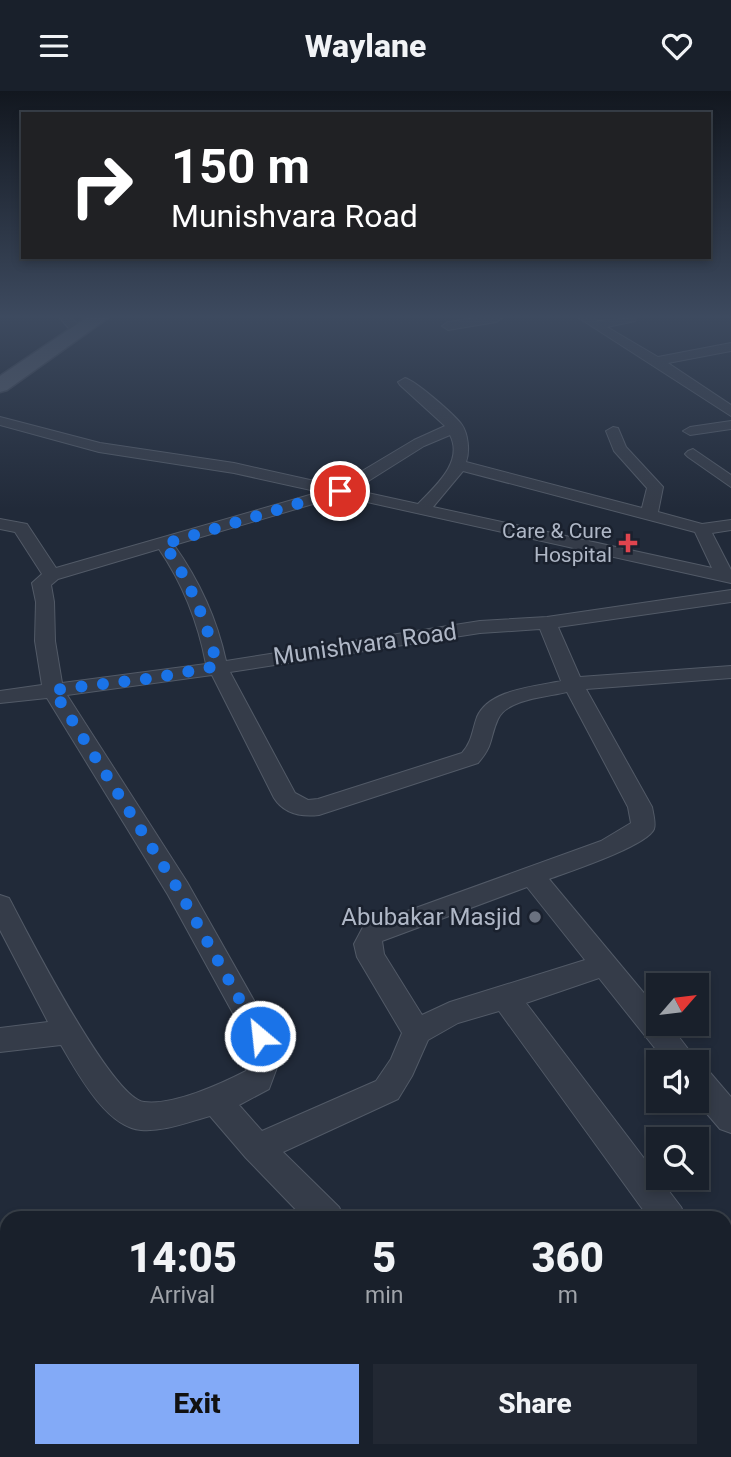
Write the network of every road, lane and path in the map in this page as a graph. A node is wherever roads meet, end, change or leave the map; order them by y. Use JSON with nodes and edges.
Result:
{"nodes":[{"id":1,"x":405,"y":382,"type":"dead end"},
{"id":2,"x":690,"y":382,"type":"edge"},
{"id":3,"x":731,"y":412,"type":"edge"},
{"id":4,"x":0,"y":421,"type":"edge"},
{"id":5,"x":731,"y":425,"type":"edge"},
{"id":6,"x":456,"y":427,"type":"junction"},
{"id":7,"x":613,"y":431,"type":"dead end"},
{"id":8,"x":690,"y":431,"type":"dead end"},
{"id":9,"x":693,"y":454,"type":"dead end"},
{"id":10,"x":458,"y":465,"type":"junction"},
{"id":11,"x":731,"y":482,"type":"edge"},
{"id":12,"x":340,"y":491,"type":"junction"},
{"id":13,"x":422,"y":509,"type":"junction"},
{"id":14,"x":649,"y":515,"type":"junction"},
{"id":15,"x":0,"y":524,"type":"edge"},
{"id":16,"x":731,"y":525,"type":"edge"},
{"id":17,"x":702,"y":529,"type":"junction"},
{"id":18,"x":164,"y":544,"type":"junction"},
{"id":19,"x":52,"y":576,"type":"junction"},
{"id":20,"x":728,"y":577,"type":"edge"},
{"id":21,"x":731,"y":596,"type":"edge"},
{"id":22,"x":547,"y":623,"type":"junction"},
{"id":23,"x":217,"y":666,"type":"junction"},
{"id":24,"x":731,"y":672,"type":"edge"},
{"id":25,"x":573,"y":684,"type":"junction"},
{"id":26,"x":53,"y":690,"type":"junction"},
{"id":27,"x":0,"y":697,"type":"edge"},
{"id":28,"x":532,"y":876,"type":"junction"},
{"id":29,"x":0,"y":905,"type":"edge"},
{"id":30,"x":602,"y":965,"type":"junction"},
{"id":31,"x":506,"y":997,"type":"junction"},
{"id":32,"x":68,"y":1032,"type":"junction"},
{"id":33,"x":417,"y":1032,"type":"junction"},
{"id":34,"x":0,"y":1040,"type":"edge"},
{"id":35,"x":673,"y":1050,"type":"edge"},
{"id":36,"x":709,"y":1093,"type":"edge"},
{"id":37,"x":216,"y":1101,"type":"junction"},
{"id":38,"x":731,"y":1119,"type":"edge"},
{"id":39,"x":257,"y":1148,"type":"junction"},
{"id":40,"x":320,"y":1211,"type":"edge"},
{"id":41,"x":664,"y":1211,"type":"edge"}],
"edges":[{"from":1,"to":6,"type":"street"},
{"from":2,"to":3,"type":"street"},
{"from":4,"to":12,"type":"street"},
{"from":5,"to":8,"type":"street"},
{"from":6,"to":10,"type":"street"},
{"from":6,"to":12,"type":"street"},
{"from":7,"to":14,"type":"street"},
{"from":9,"to":11,"type":"street"},
{"from":10,"to":13,"type":"street"},
{"from":10,"to":14,"type":"street"},
{"from":12,"to":13,"type":"street"},
{"from":12,"to":18,"type":"street"},
{"from":13,"to":20,"type":"street"},
{"from":14,"to":17,"type":"street"},
{"from":15,"to":19,"type":"street"},
{"from":16,"to":17,"type":"street"},
{"from":17,"to":20,"type":"street"},
{"from":18,"to":19,"type":"street"},
{"from":18,"to":23,"type":"street"},
{"from":19,"to":26,"type":"street"},
{"from":21,"to":22,"type":"street","name":"Munishvara Road"},
{"from":22,"to":23,"type":"street","name":"Munishvara Road"},
{"from":22,"to":25,"type":"street"},
{"from":23,"to":25,"type":"street"},
{"from":23,"to":26,"type":"street","name":"Munishvara Road"},
{"from":24,"to":25,"type":"street"},
{"from":25,"to":28,"type":"street"},
{"from":26,"to":27,"type":"street","name":"Munishvara Road"},
{"from":26,"to":37,"type":"street"},
{"from":28,"to":30,"type":"street"},
{"from":28,"to":33,"type":"street"},
{"from":29,"to":32,"type":"street"},
{"from":30,"to":31,"type":"street"},
{"from":30,"to":35,"type":"street"},
{"from":31,"to":33,"type":"street"},
{"from":31,"to":41,"type":"street"},
{"from":32,"to":34,"type":"street"},
{"from":32,"to":37,"type":"street"},
{"from":33,"to":39,"type":"street"},
{"from":36,"to":38,"type":"street"},
{"from":37,"to":39,"type":"street"},
{"from":39,"to":40,"type":"street"}]}
